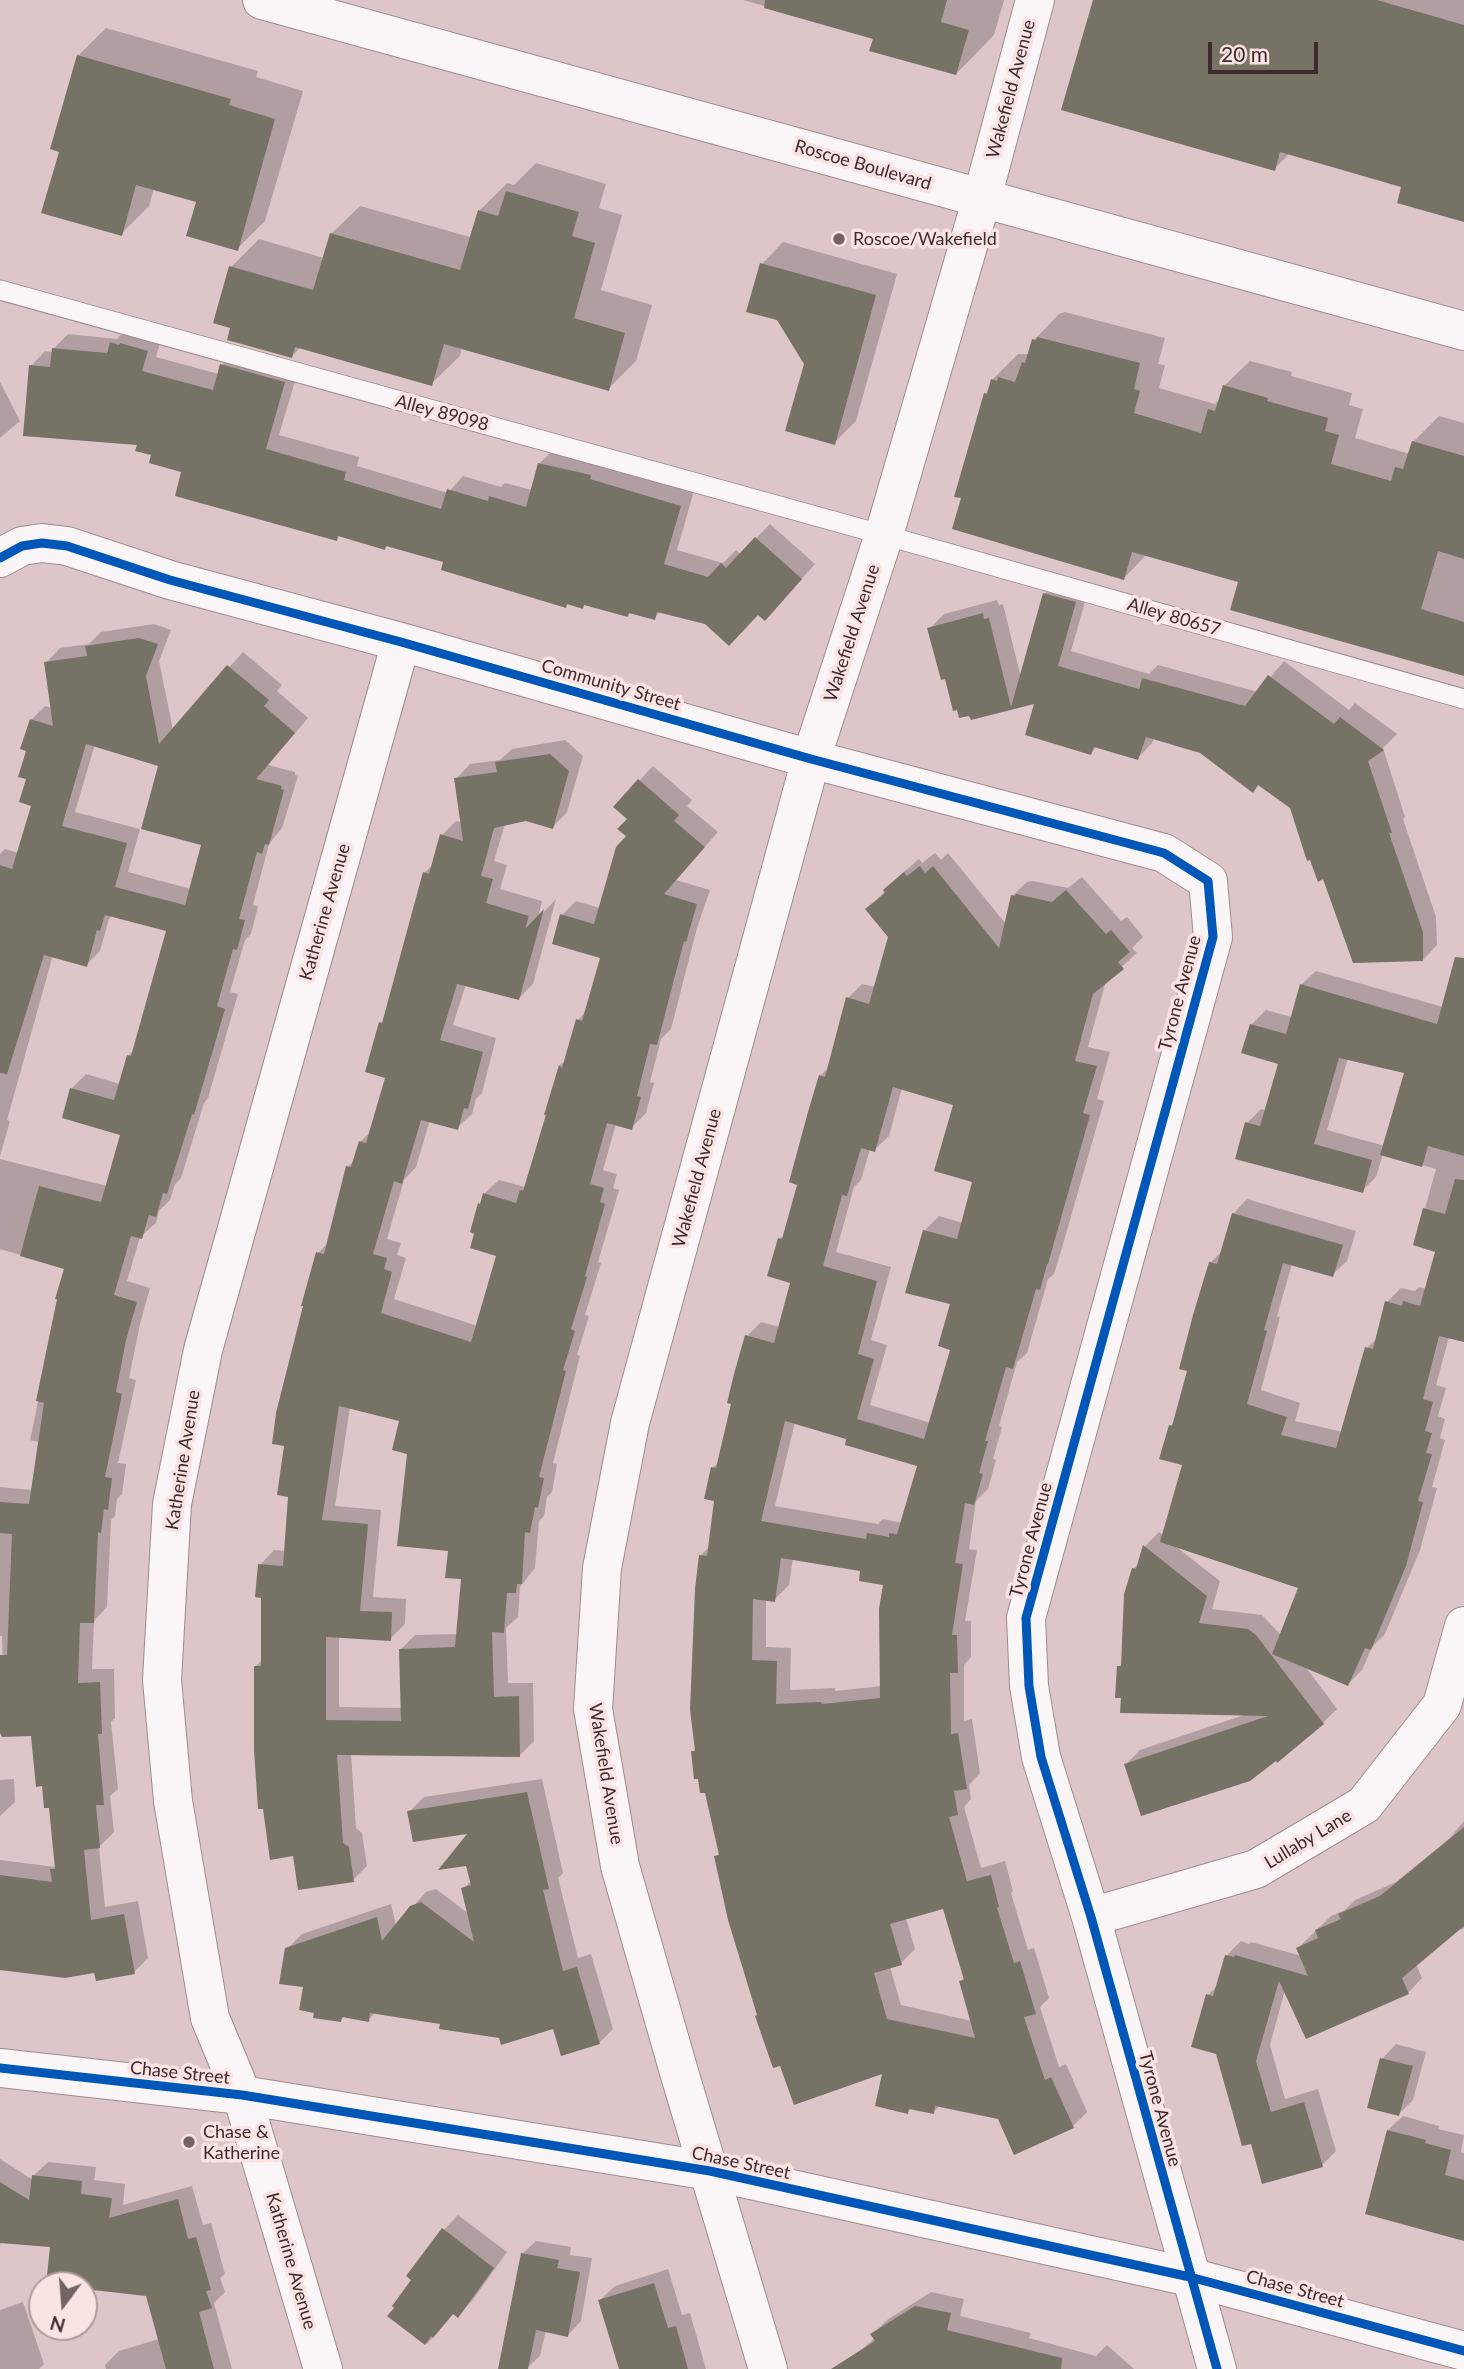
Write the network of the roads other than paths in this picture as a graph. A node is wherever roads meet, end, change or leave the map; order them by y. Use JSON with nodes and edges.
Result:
{"nodes":[{"id":1,"x":262,"y":0,"type":"edge"},
{"id":2,"x":1035,"y":0,"type":"edge"},
{"id":3,"x":982,"y":198,"type":"junction"},
{"id":4,"x":0,"y":290,"type":"edge"},
{"id":5,"x":1464,"y":331,"type":"edge"},
{"id":6,"x":884,"y":535,"type":"junction"},
{"id":7,"x":0,"y":558,"type":"edge"},
{"id":8,"x":401,"y":642,"type":"junction"},
{"id":9,"x":1464,"y":699,"type":"edge"},
{"id":10,"x":811,"y":759,"type":"junction"},
{"id":11,"x":1209,"y":881,"type":"joint"},
{"id":12,"x":1464,"y":1626,"type":"edge"},
{"id":13,"x":1091,"y":1917,"type":"junction"},
{"id":14,"x":0,"y":2068,"type":"edge"},
{"id":15,"x":242,"y":2095,"type":"junction"},
{"id":16,"x":709,"y":2171,"type":"junction"},
{"id":17,"x":1190,"y":2277,"type":"junction"},
{"id":18,"x":1464,"y":2351,"type":"edge"},
{"id":19,"x":323,"y":2369,"type":"edge"},
{"id":20,"x":768,"y":2369,"type":"edge"},
{"id":21,"x":1217,"y":2369,"type":"edge"}],
"edges":[{"from":1,"to":3,"type":"street","name":"Roscoe Boulevard"},
{"from":2,"to":3,"type":"street","name":"Wakefield Avenue"},
{"from":3,"to":5,"type":"street","name":"Roscoe Boulevard"},
{"from":3,"to":6,"type":"street","name":"Wakefield Avenue"},
{"from":4,"to":6,"type":"lane","name":"Alley 89098"},
{"from":6,"to":9,"type":"lane","name":"Alley 80657"},
{"from":6,"to":10,"type":"street","name":"Wakefield Avenue"},
{"from":7,"to":8,"type":"street","name":"Community Street"},
{"from":8,"to":10,"type":"street","name":"Community Street"},
{"from":8,"to":15,"type":"street","name":"Katherine Avenue"},
{"from":10,"to":11,"type":"street","name":"Community Street"},
{"from":10,"to":16,"type":"street","name":"Wakefield Avenue"},
{"from":11,"to":13,"type":"street","name":"Tyrone Avenue"},
{"from":12,"to":13,"type":"street","name":"Lullaby Lane"},
{"from":13,"to":17,"type":"street","name":"Tyrone Avenue"},
{"from":14,"to":15,"type":"street","name":"Chase Street"},
{"from":15,"to":16,"type":"street","name":"Chase Street"},
{"from":15,"to":19,"type":"street","name":"Katherine Avenue"},
{"from":16,"to":17,"type":"street","name":"Chase Street"},
{"from":16,"to":20,"type":"street","name":"Wakefield Avenue"},
{"from":17,"to":18,"type":"street","name":"Chase Street"},
{"from":17,"to":21,"type":"street","name":"Tyrone Avenue"}]}
